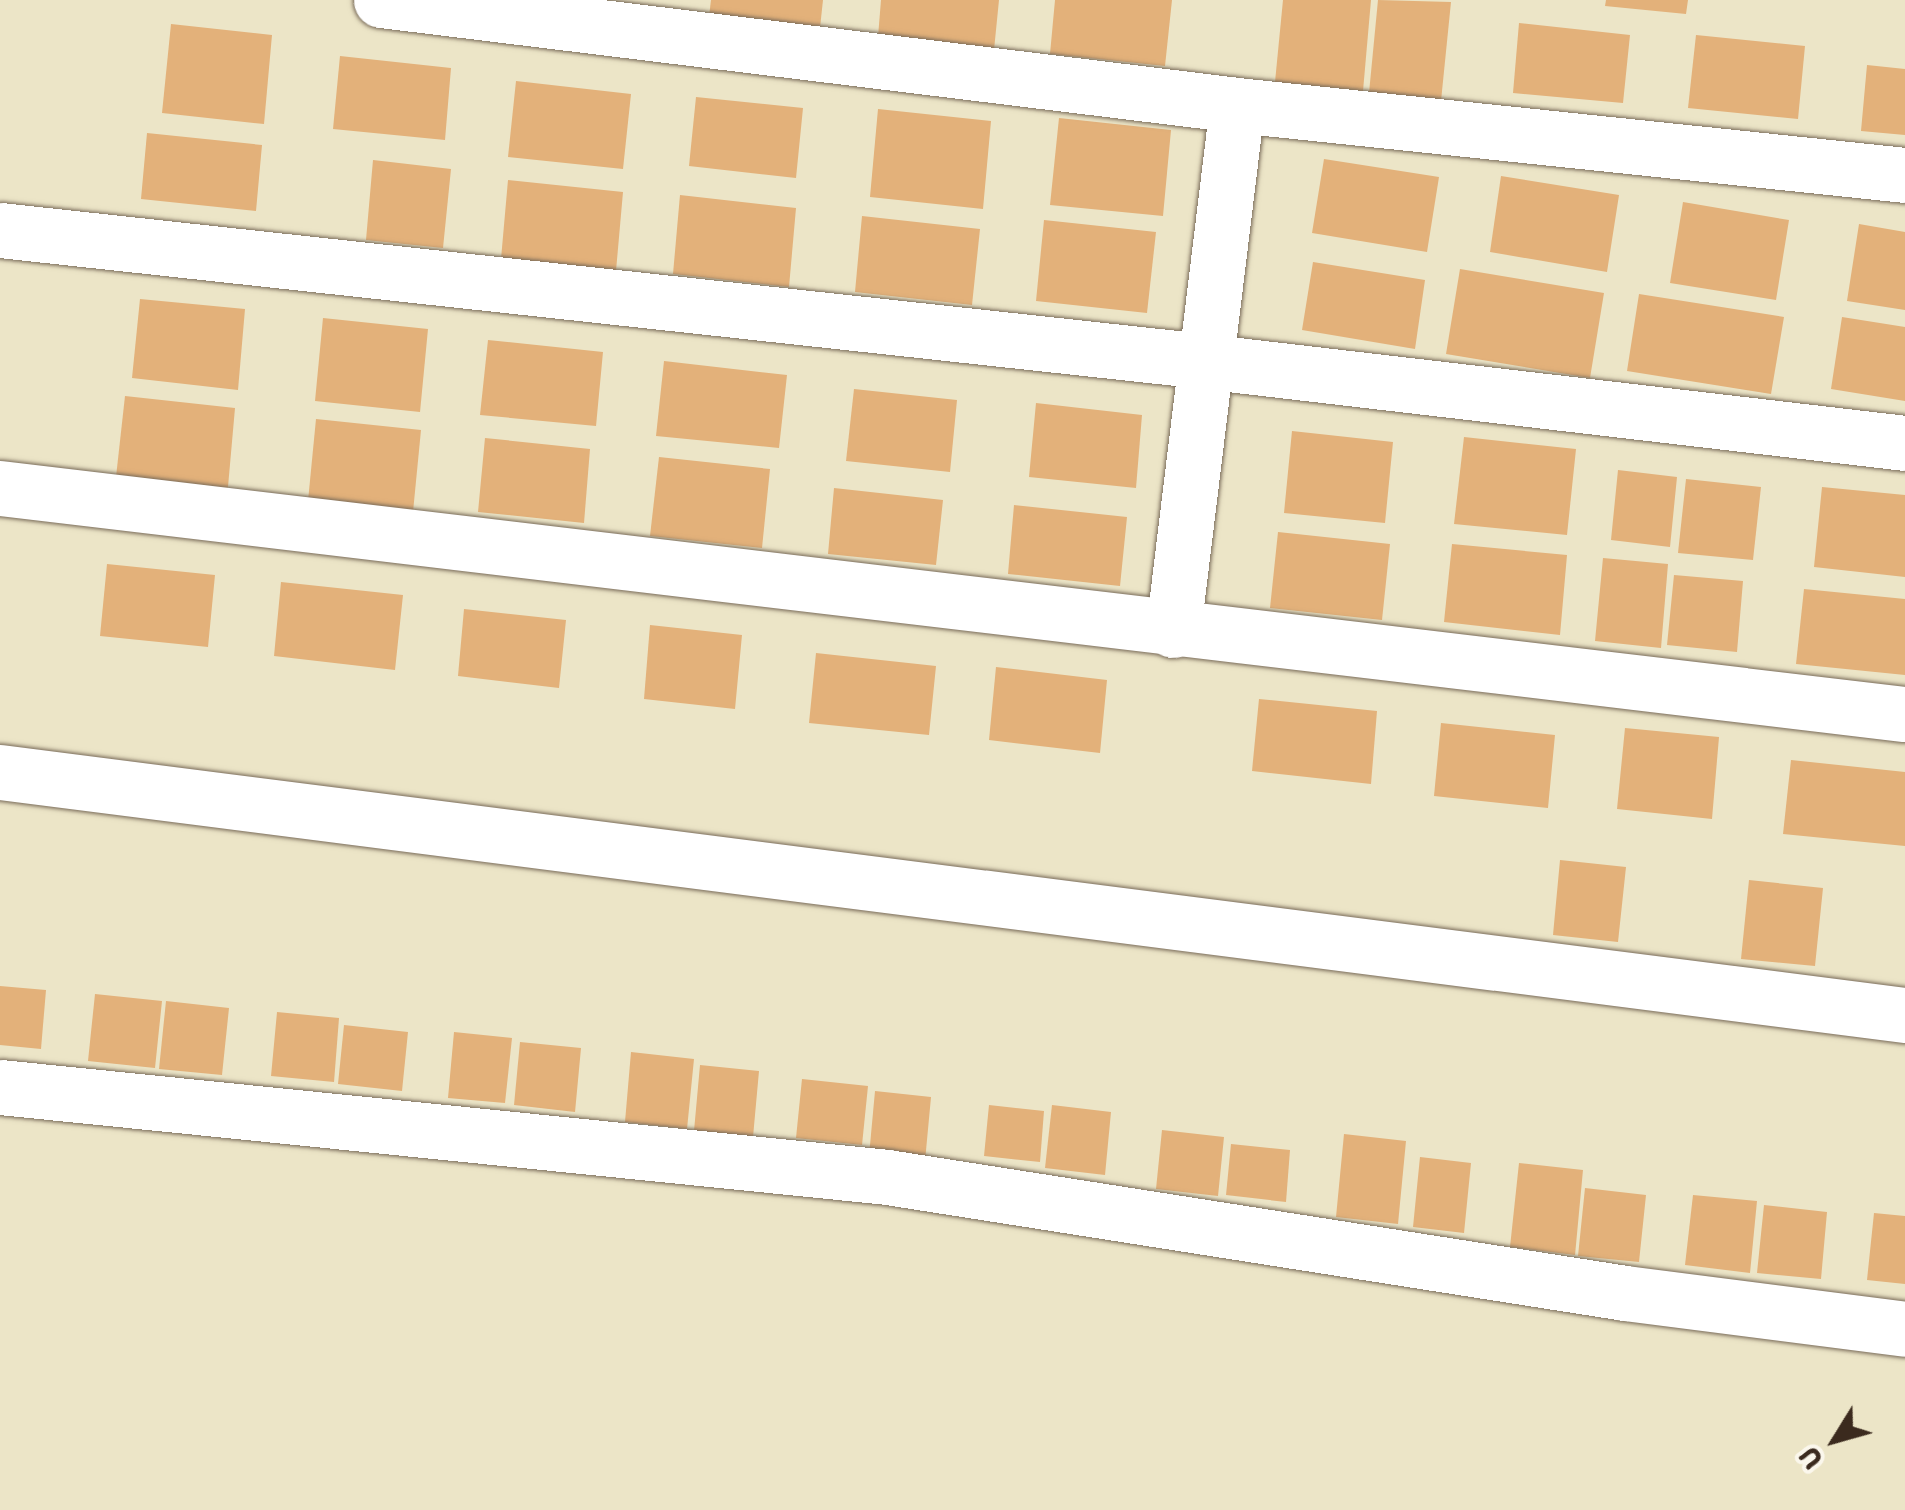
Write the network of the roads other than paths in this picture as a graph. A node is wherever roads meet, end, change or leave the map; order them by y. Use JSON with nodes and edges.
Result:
{"nodes":[{"id":1,"x":382,"y":0,"type":"edge"},
{"id":2,"x":1237,"y":106,"type":"junction"},
{"id":3,"x":1905,"y":176,"type":"edge"},
{"id":4,"x":0,"y":230,"type":"edge"},
{"id":5,"x":1204,"y":361,"type":"junction"},
{"id":6,"x":1905,"y":443,"type":"edge"},
{"id":7,"x":0,"y":488,"type":"edge"},
{"id":8,"x":1173,"y":630,"type":"junction"},
{"id":9,"x":1905,"y":714,"type":"edge"},
{"id":10,"x":0,"y":772,"type":"edge"},
{"id":11,"x":1905,"y":1016,"type":"edge"},
{"id":12,"x":0,"y":1087,"type":"edge"},
{"id":13,"x":1905,"y":1329,"type":"edge"}],
"edges":[{"from":1,"to":2,"type":"street"},
{"from":2,"to":3,"type":"street"},
{"from":2,"to":5,"type":"street"},
{"from":4,"to":5,"type":"street"},
{"from":5,"to":6,"type":"street"},
{"from":5,"to":8,"type":"street"},
{"from":7,"to":8,"type":"street"},
{"from":8,"to":9,"type":"street"},
{"from":10,"to":11,"type":"street"},
{"from":12,"to":13,"type":"street"}]}
